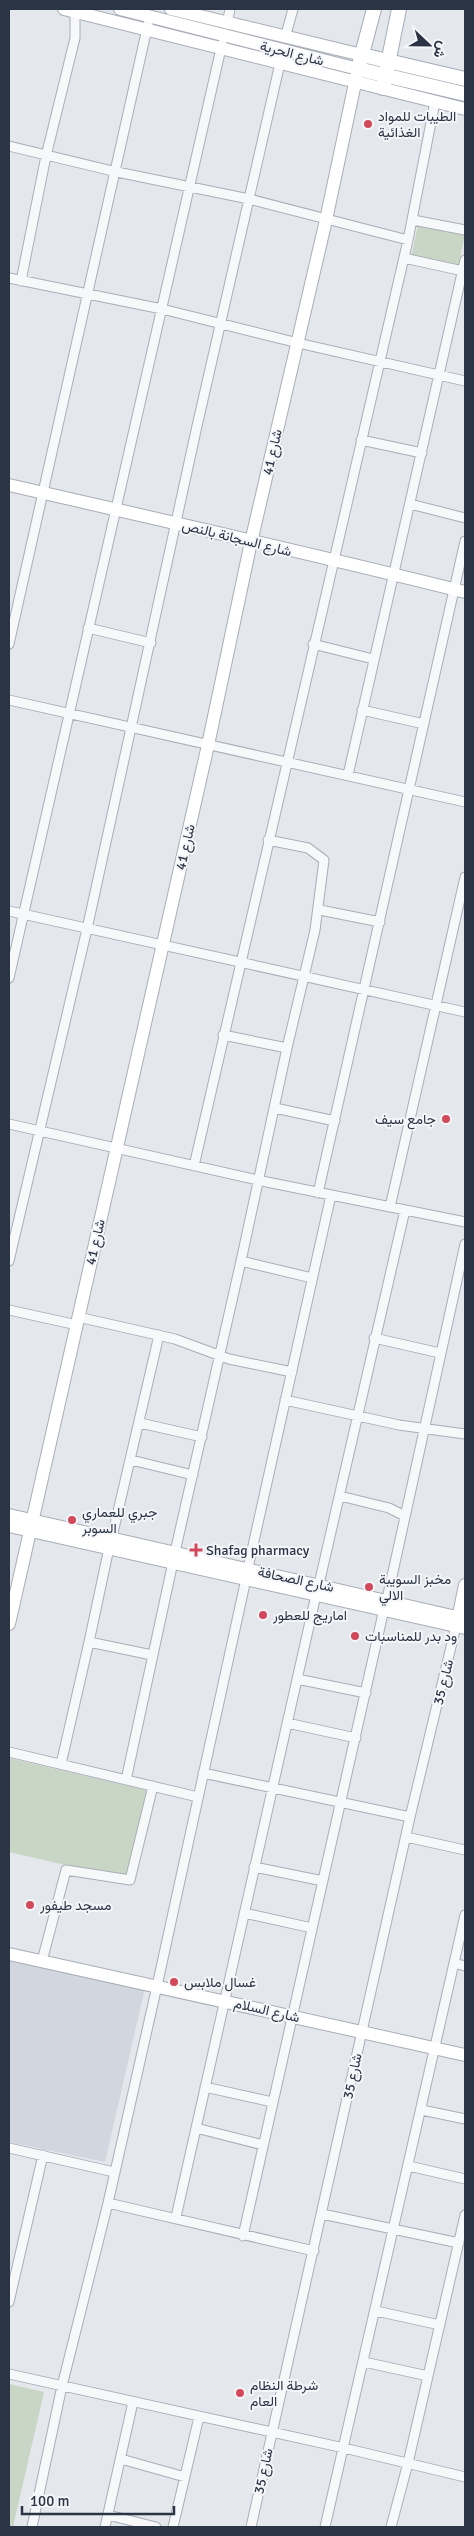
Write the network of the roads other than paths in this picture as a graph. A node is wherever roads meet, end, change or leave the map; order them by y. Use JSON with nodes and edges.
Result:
{"nodes":[{"id":1,"x":120,"y":9,"type":"edge"},
{"id":2,"x":171,"y":9,"type":"edge"},
{"id":3,"x":230,"y":9,"type":"edge"},
{"id":4,"x":292,"y":9,"type":"edge"},
{"id":5,"x":374,"y":9,"type":"edge"},
{"id":6,"x":399,"y":9,"type":"edge"},
{"id":7,"x":71,"y":10,"type":"edge"},
{"id":8,"x":150,"y":16,"type":"junction"},
{"id":9,"x":147,"y":30,"type":"junction"},
{"id":10,"x":225,"y":30,"type":"junction"},
{"id":11,"x":286,"y":38,"type":"junction"},
{"id":12,"x":221,"y":49,"type":"junction"},
{"id":13,"x":362,"y":56,"type":"junction"},
{"id":14,"x":282,"y":57,"type":"junction"},
{"id":15,"x":389,"y":60,"type":"junction"},
{"id":16,"x":357,"y":75,"type":"junction"},
{"id":17,"x":465,"y":79,"type":"edge"},
{"id":18,"x":384,"y":81,"type":"junction"},
{"id":19,"x":465,"y":94,"type":"edge"},
{"id":20,"x":435,"y":102,"type":"junction"},
{"id":21,"x":465,"y":109,"type":"edge"},
{"id":22,"x":9,"y":146,"type":"edge"},
{"id":23,"x":46,"y":156,"type":"junction"},
{"id":24,"x":117,"y":172,"type":"junction"},
{"id":25,"x":190,"y":188,"type":"junction"},
{"id":26,"x":249,"y":199,"type":"junction"},
{"id":27,"x":326,"y":220,"type":"junction"},
{"id":28,"x":413,"y":220,"type":"junction"},
{"id":29,"x":465,"y":230,"type":"edge"},
{"id":30,"x":408,"y":240,"type":"junction"},
{"id":31,"x":404,"y":258,"type":"junction"},
{"id":32,"x":465,"y":260,"type":"edge"},
{"id":33,"x":462,"y":271,"type":"junction"},
{"id":34,"x":9,"y":278,"type":"edge"},
{"id":35,"x":21,"y":281,"type":"junction"},
{"id":36,"x":88,"y":295,"type":"junction"},
{"id":37,"x":162,"y":309,"type":"junction"},
{"id":38,"x":221,"y":323,"type":"junction"},
{"id":39,"x":298,"y":343,"type":"junction"},
{"id":40,"x":379,"y":360,"type":"junction"},
{"id":41,"x":439,"y":375,"type":"junction"},
{"id":42,"x":465,"y":381,"type":"edge"},
{"id":43,"x":361,"y":440,"type":"junction"},
{"id":44,"x":422,"y":453,"type":"junction"},
{"id":45,"x":9,"y":485,"type":"edge"},
{"id":46,"x":42,"y":493,"type":"junction"},
{"id":47,"x":410,"y":504,"type":"junction"},
{"id":48,"x":115,"y":511,"type":"junction"},
{"id":49,"x":465,"y":518,"type":"edge"},
{"id":50,"x":177,"y":523,"type":"junction"},
{"id":51,"x":251,"y":542,"type":"junction"},
{"id":52,"x":465,"y":542,"type":"edge"},
{"id":53,"x":334,"y":561,"type":"junction"},
{"id":54,"x":394,"y":575,"type":"junction"},
{"id":55,"x":460,"y":591,"type":"edge"},
{"id":56,"x":88,"y":628,"type":"junction"},
{"id":57,"x":151,"y":643,"type":"junction"},
{"id":58,"x":9,"y":644,"type":"edge"},
{"id":59,"x":313,"y":644,"type":"junction"},
{"id":60,"x":373,"y":660,"type":"junction"},
{"id":61,"x":9,"y":700,"type":"edge"},
{"id":62,"x":362,"y":710,"type":"junction"},
{"id":63,"x":68,"y":713,"type":"junction"},
{"id":64,"x":424,"y":724,"type":"junction"},
{"id":65,"x":132,"y":727,"type":"junction"},
{"id":66,"x":208,"y":745,"type":"junction"},
{"id":67,"x":286,"y":762,"type":"junction"},
{"id":68,"x":348,"y":776,"type":"junction"},
{"id":69,"x":410,"y":790,"type":"junction"},
{"id":70,"x":465,"y":802,"type":"edge"},
{"id":71,"x":268,"y":840,"type":"junction"},
{"id":72,"x":465,"y":877,"type":"edge"},
{"id":73,"x":320,"y":910,"type":"junction"},
{"id":74,"x":9,"y":911,"type":"edge"},
{"id":75,"x":24,"y":914,"type":"junction"},
{"id":76,"x":380,"y":922,"type":"junction"},
{"id":77,"x":86,"y":929,"type":"junction"},
{"id":78,"x":162,"y":946,"type":"junction"},
{"id":79,"x":239,"y":963,"type":"junction"},
{"id":80,"x":303,"y":976,"type":"junction"},
{"id":81,"x":9,"y":978,"type":"edge"},
{"id":82,"x":365,"y":989,"type":"junction"},
{"id":83,"x":436,"y":1006,"type":"junction"},
{"id":84,"x":465,"y":1012,"type":"edge"},
{"id":85,"x":223,"y":1036,"type":"junction"},
{"id":86,"x":287,"y":1048,"type":"junction"},
{"id":87,"x":275,"y":1108,"type":"junction"},
{"id":88,"x":335,"y":1121,"type":"junction"},
{"id":89,"x":9,"y":1124,"type":"edge"},
{"id":90,"x":40,"y":1131,"type":"junction"},
{"id":91,"x":116,"y":1148,"type":"junction"},
{"id":92,"x":194,"y":1166,"type":"junction"},
{"id":93,"x":259,"y":1181,"type":"junction"},
{"id":94,"x":318,"y":1193,"type":"junction"},
{"id":95,"x":331,"y":1195,"type":"junction"},
{"id":96,"x":390,"y":1207,"type":"junction"},
{"id":97,"x":406,"y":1210,"type":"junction"},
{"id":98,"x":13,"y":1218,"type":"edge"},
{"id":99,"x":465,"y":1222,"type":"edge"},
{"id":100,"x":465,"y":1244,"type":"edge"},
{"id":101,"x":9,"y":1261,"type":"edge"},
{"id":102,"x":241,"y":1262,"type":"junction"},
{"id":103,"x":312,"y":1278,"type":"junction"},
{"id":104,"x":9,"y":1310,"type":"edge"},
{"id":105,"x":78,"y":1321,"type":"junction"},
{"id":106,"x":159,"y":1335,"type":"junction"},
{"id":107,"x":374,"y":1338,"type":"junction"},
{"id":108,"x":440,"y":1353,"type":"junction"},
{"id":109,"x":220,"y":1356,"type":"junction"},
{"id":110,"x":292,"y":1372,"type":"junction"},
{"id":111,"x":285,"y":1400,"type":"junction"},
{"id":112,"x":357,"y":1415,"type":"junction"},
{"id":113,"x":140,"y":1423,"type":"junction"},
{"id":114,"x":425,"y":1428,"type":"junction"},
{"id":115,"x":465,"y":1434,"type":"edge"},
{"id":116,"x":202,"y":1437,"type":"junction"},
{"id":117,"x":131,"y":1460,"type":"junction"},
{"id":118,"x":193,"y":1475,"type":"junction"},
{"id":119,"x":340,"y":1496,"type":"junction"},
{"id":120,"x":9,"y":1515,"type":"edge"},
{"id":121,"x":406,"y":1516,"type":"junction"},
{"id":122,"x":30,"y":1525,"type":"junction"},
{"id":123,"x":9,"y":1526,"type":"edge"},
{"id":124,"x":111,"y":1543,"type":"junction"},
{"id":125,"x":174,"y":1557,"type":"junction"},
{"id":126,"x":247,"y":1574,"type":"junction"},
{"id":127,"x":465,"y":1586,"type":"edge"},
{"id":128,"x":318,"y":1589,"type":"junction"},
{"id":129,"x":386,"y":1604,"type":"junction"},
{"id":130,"x":461,"y":1622,"type":"edge"},
{"id":131,"x":9,"y":1624,"type":"edge"},
{"id":132,"x":89,"y":1642,"type":"junction"},
{"id":133,"x":152,"y":1655,"type":"junction"},
{"id":134,"x":297,"y":1679,"type":"junction"},
{"id":135,"x":366,"y":1693,"type":"junction"},
{"id":136,"x":287,"y":1723,"type":"junction"},
{"id":137,"x":356,"y":1738,"type":"junction"},
{"id":138,"x":9,"y":1752,"type":"edge"},
{"id":139,"x":61,"y":1764,"type":"junction"},
{"id":140,"x":204,"y":1773,"type":"junction"},
{"id":141,"x":126,"y":1780,"type":"junction"},
{"id":142,"x":153,"y":1786,"type":"junction"},
{"id":143,"x":272,"y":1787,"type":"junction"},
{"id":144,"x":198,"y":1798,"type":"junction"},
{"id":145,"x":341,"y":1804,"type":"junction"},
{"id":146,"x":410,"y":1817,"type":"junction"},
{"id":147,"x":406,"y":1837,"type":"junction"},
{"id":148,"x":465,"y":1850,"type":"edge"},
{"id":149,"x":254,"y":1867,"type":"junction"},
{"id":150,"x":323,"y":1881,"type":"junction"},
{"id":151,"x":244,"y":1913,"type":"junction"},
{"id":152,"x":465,"y":1921,"type":"edge"},
{"id":153,"x":312,"y":1928,"type":"junction"},
{"id":154,"x":9,"y":1954,"type":"edge"},
{"id":155,"x":42,"y":1961,"type":"junction"},
{"id":156,"x":454,"y":1963,"type":"junction"},
{"id":157,"x":465,"y":1966,"type":"edge"},
{"id":158,"x":158,"y":1986,"type":"junction"},
{"id":159,"x":225,"y":2000,"type":"junction"},
{"id":160,"x":292,"y":2016,"type":"junction"},
{"id":161,"x":362,"y":2031,"type":"junction"},
{"id":162,"x":435,"y":2047,"type":"junction"},
{"id":163,"x":465,"y":2055,"type":"edge"},
{"id":164,"x":205,"y":2087,"type":"junction"},
{"id":165,"x":272,"y":2102,"type":"junction"},
{"id":166,"x":422,"y":2110,"type":"junction"},
{"id":167,"x":465,"y":2119,"type":"edge"},
{"id":168,"x":196,"y":2128,"type":"junction"},
{"id":169,"x":263,"y":2145,"type":"junction"},
{"id":170,"x":9,"y":2148,"type":"edge"},
{"id":171,"x":43,"y":2155,"type":"junction"},
{"id":172,"x":409,"y":2166,"type":"junction"},
{"id":173,"x":114,"y":2172,"type":"junction"},
{"id":174,"x":465,"y":2179,"type":"edge"},
{"id":175,"x":108,"y":2202,"type":"junction"},
{"id":176,"x":322,"y":2214,"type":"junction"},
{"id":177,"x":465,"y":2215,"type":"edge"},
{"id":178,"x":176,"y":2218,"type":"junction"},
{"id":179,"x":394,"y":2229,"type":"junction"},
{"id":180,"x":243,"y":2236,"type":"junction"},
{"id":181,"x":461,"y":2246,"type":"edge"},
{"id":182,"x":314,"y":2251,"type":"junction"},
{"id":183,"x":9,"y":2302,"type":"edge"},
{"id":184,"x":376,"y":2311,"type":"junction"},
{"id":185,"x":440,"y":2325,"type":"junction"},
{"id":186,"x":364,"y":2362,"type":"junction"},
{"id":187,"x":9,"y":2374,"type":"edge"},
{"id":188,"x":428,"y":2376,"type":"junction"},
{"id":189,"x":62,"y":2386,"type":"junction"},
{"id":190,"x":133,"y":2402,"type":"junction"},
{"id":191,"x":199,"y":2418,"type":"junction"},
{"id":192,"x":271,"y":2432,"type":"junction"},
{"id":193,"x":344,"y":2448,"type":"junction"},
{"id":194,"x":121,"y":2459,"type":"junction"},
{"id":195,"x":408,"y":2463,"type":"junction"},
{"id":196,"x":185,"y":2477,"type":"junction"},
{"id":197,"x":465,"y":2477,"type":"edge"},
{"id":198,"x":108,"y":2515,"type":"junction"},
{"id":199,"x":32,"y":2527,"type":"edge"},
{"id":200,"x":106,"y":2527,"type":"edge"},
{"id":201,"x":156,"y":2527,"type":"edge"},
{"id":202,"x":173,"y":2527,"type":"edge"},
{"id":203,"x":251,"y":2527,"type":"edge"},
{"id":204,"x":325,"y":2527,"type":"edge"},
{"id":205,"x":391,"y":2527,"type":"edge"}],
"edges":[{"from":1,"to":8,"type":"main road","name":"شارع الحرية"},
{"from":2,"to":10,"type":"main road","name":"شارع الحرية"},
{"from":3,"to":10,"type":"street"},
{"from":4,"to":11,"type":"street"},
{"from":5,"to":13,"type":"main road"},
{"from":6,"to":15,"type":"main road"},
{"from":7,"to":9,"type":"main road"},
{"from":7,"to":23,"type":"street"},
{"from":8,"to":9,"type":"street"},
{"from":8,"to":10,"type":"main road","name":"شارع الحرية"},
{"from":9,"to":12,"type":"main road"},
{"from":9,"to":24,"type":"street"},
{"from":10,"to":11,"type":"main road","name":"شارع الحرية"},
{"from":10,"to":12,"type":"street"},
{"from":10,"to":14,"type":"main road","name":"شارع الحرية"},
{"from":11,"to":13,"type":"main road","name":"شارع الحرية"},
{"from":12,"to":14,"type":"main road"},
{"from":12,"to":25,"type":"street"},
{"from":13,"to":15,"type":"main road","name":"شارع الحرية"},
{"from":13,"to":16,"type":"main road"},
{"from":14,"to":16,"type":"main road","name":"شارع الحرية"},
{"from":14,"to":26,"type":"street"},
{"from":15,"to":17,"type":"main road","name":"شارع الحرية"},
{"from":15,"to":18,"type":"main road"},
{"from":16,"to":18,"type":"main road","name":"شارع الحرية"},
{"from":16,"to":27,"type":"main road","name":"شارع 41"},
{"from":18,"to":19,"type":"main road","name":"شارع الحرية"},
{"from":18,"to":20,"type":"main road"},
{"from":20,"to":21,"type":"main road"},
{"from":20,"to":28,"type":"street"},
{"from":22,"to":23,"type":"street"},
{"from":23,"to":24,"type":"street"},
{"from":23,"to":35,"type":"street"},
{"from":24,"to":25,"type":"street"},
{"from":24,"to":36,"type":"street"},
{"from":25,"to":26,"type":"street"},
{"from":25,"to":37,"type":"street"},
{"from":26,"to":27,"type":"street"},
{"from":26,"to":38,"type":"street"},
{"from":27,"to":30,"type":"street"},
{"from":27,"to":39,"type":"main road","name":"شارع 41"},
{"from":28,"to":29,"type":"street"},
{"from":28,"to":30,"type":"street"},
{"from":30,"to":31,"type":"street"},
{"from":31,"to":33,"type":"street"},
{"from":31,"to":40,"type":"street"},
{"from":32,"to":33,"type":"street"},
{"from":33,"to":41,"type":"street"},
{"from":34,"to":35,"type":"street"},
{"from":35,"to":36,"type":"street"},
{"from":36,"to":37,"type":"street"},
{"from":36,"to":46,"type":"street"},
{"from":37,"to":38,"type":"street"},
{"from":37,"to":48,"type":"street"},
{"from":38,"to":39,"type":"street"},
{"from":38,"to":50,"type":"street"},
{"from":39,"to":40,"type":"street"},
{"from":39,"to":51,"type":"main road","name":"شارع 41"},
{"from":40,"to":41,"type":"street"},
{"from":40,"to":43,"type":"street"},
{"from":41,"to":42,"type":"street"},
{"from":41,"to":44,"type":"street"},
{"from":43,"to":44,"type":"street"},
{"from":43,"to":53,"type":"street"},
{"from":44,"to":47,"type":"street"},
{"from":45,"to":46,"type":"main road","name":"شارع السجانة بالنص"},
{"from":46,"to":48,"type":"main road","name":"شارع السجانة بالنص"},
{"from":46,"to":58,"type":"street"},
{"from":47,"to":49,"type":"street"},
{"from":47,"to":54,"type":"street"},
{"from":48,"to":50,"type":"main road","name":"شارع السجانة بالنص"},
{"from":48,"to":56,"type":"street"},
{"from":50,"to":51,"type":"main road","name":"شارع السجانة بالنص"},
{"from":50,"to":57,"type":"street"},
{"from":51,"to":53,"type":"main road","name":"شارع السجانة بالنص"},
{"from":51,"to":66,"type":"main road","name":"شارع 41"},
{"from":52,"to":55,"type":"street"},
{"from":53,"to":54,"type":"main road","name":"شارع السجانة بالنص"},
{"from":53,"to":59,"type":"street"},
{"from":54,"to":55,"type":"main road","name":"شارع السجانة بالنص"},
{"from":54,"to":60,"type":"street"},
{"from":55,"to":64,"type":"street"},
{"from":56,"to":57,"type":"street"},
{"from":56,"to":63,"type":"street"},
{"from":57,"to":65,"type":"street"},
{"from":59,"to":60,"type":"street"},
{"from":59,"to":67,"type":"street"},
{"from":60,"to":62,"type":"street"},
{"from":61,"to":63,"type":"street"},
{"from":62,"to":64,"type":"street"},
{"from":62,"to":68,"type":"street"},
{"from":63,"to":65,"type":"street"},
{"from":63,"to":75,"type":"street"},
{"from":64,"to":69,"type":"street"},
{"from":65,"to":66,"type":"street"},
{"from":65,"to":77,"type":"street"},
{"from":66,"to":67,"type":"street"},
{"from":66,"to":78,"type":"main road","name":"شارع 41"},
{"from":67,"to":68,"type":"street"},
{"from":67,"to":71,"type":"street"},
{"from":68,"to":69,"type":"street"},
{"from":69,"to":70,"type":"street"},
{"from":69,"to":76,"type":"street"},
{"from":71,"to":73,"type":"street"},
{"from":71,"to":79,"type":"street"},
{"from":72,"to":83,"type":"street"},
{"from":73,"to":76,"type":"street"},
{"from":73,"to":80,"type":"street"},
{"from":74,"to":75,"type":"street"},
{"from":75,"to":77,"type":"street"},
{"from":75,"to":81,"type":"street"},
{"from":76,"to":82,"type":"street"},
{"from":77,"to":78,"type":"street"},
{"from":77,"to":90,"type":"street"},
{"from":78,"to":79,"type":"street"},
{"from":78,"to":91,"type":"main road","name":"شارع 41"},
{"from":79,"to":80,"type":"street"},
{"from":79,"to":85,"type":"street"},
{"from":80,"to":82,"type":"street"},
{"from":80,"to":86,"type":"street"},
{"from":82,"to":83,"type":"street"},
{"from":82,"to":88,"type":"street"},
{"from":83,"to":84,"type":"street"},
{"from":83,"to":96,"type":"street"},
{"from":85,"to":86,"type":"street"},
{"from":85,"to":92,"type":"street"},
{"from":86,"to":87,"type":"street"},
{"from":87,"to":88,"type":"street"},
{"from":87,"to":93,"type":"street"},
{"from":88,"to":94,"type":"street"},
{"from":89,"to":90,"type":"street"},
{"from":90,"to":91,"type":"street"},
{"from":90,"to":98,"type":"street"},
{"from":91,"to":92,"type":"street"},
{"from":91,"to":105,"type":"main road","name":"شارع 41"},
{"from":92,"to":93,"type":"street"},
{"from":93,"to":94,"type":"street"},
{"from":93,"to":102,"type":"street"},
{"from":94,"to":95,"type":"street"},
{"from":95,"to":96,"type":"street"},
{"from":95,"to":103,"type":"street"},
{"from":96,"to":97,"type":"street"},
{"from":97,"to":99,"type":"street"},
{"from":97,"to":107,"type":"street"},
{"from":98,"to":101,"type":"street"},
{"from":100,"to":108,"type":"street"},
{"from":102,"to":103,"type":"street"},
{"from":102,"to":109,"type":"street"},
{"from":103,"to":110,"type":"street"},
{"from":104,"to":105,"type":"street"},
{"from":105,"to":106,"type":"street"},
{"from":105,"to":122,"type":"main road","name":"شارع 41"},
{"from":106,"to":109,"type":"street"},
{"from":106,"to":113,"type":"street"},
{"from":107,"to":108,"type":"street"},
{"from":107,"to":112,"type":"street"},
{"from":108,"to":114,"type":"street"},
{"from":109,"to":110,"type":"street"},
{"from":109,"to":116,"type":"street"},
{"from":110,"to":111,"type":"street"},
{"from":111,"to":112,"type":"street"},
{"from":111,"to":126,"type":"street"},
{"from":112,"to":114,"type":"street"},
{"from":112,"to":119,"type":"street"},
{"from":113,"to":116,"type":"street"},
{"from":113,"to":117,"type":"street"},
{"from":114,"to":115,"type":"street"},
{"from":114,"to":121,"type":"street"},
{"from":116,"to":118,"type":"street"},
{"from":117,"to":118,"type":"street"},
{"from":117,"to":124,"type":"street"},
{"from":118,"to":125,"type":"street"},
{"from":119,"to":121,"type":"street"},
{"from":119,"to":128,"type":"street"},
{"from":120,"to":122,"type":"main road","name":"شارع الصحافة"},
{"from":121,"to":129,"type":"street"},
{"from":122,"to":123,"type":"main road","name":"شارع الصحافة"},
{"from":122,"to":124,"type":"main road","name":"شارع الصحافة"},
{"from":122,"to":131,"type":"main road","name":"شارع 41"},
{"from":124,"to":125,"type":"main road","name":"شارع الصحافة"},
{"from":124,"to":132,"type":"street"},
{"from":125,"to":126,"type":"main road","name":"شارع الصحافة"},
{"from":125,"to":133,"type":"street"},
{"from":126,"to":128,"type":"main road","name":"شارع الصحافة"},
{"from":126,"to":140,"type":"street"},
{"from":127,"to":130,"type":"main road"},
{"from":128,"to":129,"type":"main road","name":"شارع الصحافة"},
{"from":128,"to":134,"type":"street"},
{"from":129,"to":130,"type":"main road","name":"شارع الصحافة"},
{"from":129,"to":135,"type":"street"},
{"from":130,"to":146,"type":"street","name":"شارع 35"},
{"from":132,"to":133,"type":"street"},
{"from":132,"to":139,"type":"street"},
{"from":133,"to":141,"type":"street"},
{"from":134,"to":135,"type":"street"},
{"from":134,"to":136,"type":"street"},
{"from":135,"to":137,"type":"street"},
{"from":136,"to":137,"type":"street"},
{"from":136,"to":143,"type":"street"},
{"from":137,"to":145,"type":"street"},
{"from":138,"to":139,"type":"street"},
{"from":139,"to":141,"type":"street"},
{"from":140,"to":143,"type":"street"},
{"from":140,"to":144,"type":"street"},
{"from":141,"to":142,"type":"street"},
{"from":142,"to":144,"type":"street"},
{"from":142,"to":155,"type":"street"},
{"from":143,"to":145,"type":"street"},
{"from":143,"to":149,"type":"street"},
{"from":144,"to":158,"type":"street"},
{"from":145,"to":146,"type":"street"},
{"from":145,"to":150,"type":"street"},
{"from":146,"to":147,"type":"street","name":"شارع 35"},
{"from":147,"to":148,"type":"street"},
{"from":147,"to":161,"type":"street","name":"شارع 35"},
{"from":149,"to":150,"type":"street"},
{"from":149,"to":151,"type":"street"},
{"from":150,"to":153,"type":"street"},
{"from":151,"to":153,"type":"street"},
{"from":151,"to":159,"type":"street"},
{"from":152,"to":156,"type":"street"},
{"from":153,"to":160,"type":"street"},
{"from":154,"to":155,"type":"main road","name":"شارع السلام"},
{"from":155,"to":158,"type":"main road","name":"شارع السلام"},
{"from":156,"to":157,"type":"street"},
{"from":156,"to":162,"type":"street"},
{"from":158,"to":159,"type":"main road","name":"شارع السلام"},
{"from":158,"to":173,"type":"street"},
{"from":159,"to":160,"type":"main road","name":"شارع السلام"},
{"from":159,"to":164,"type":"street"},
{"from":160,"to":161,"type":"main road","name":"شارع السلام"},
{"from":160,"to":165,"type":"street"},
{"from":161,"to":162,"type":"main road","name":"شارع السلام"},
{"from":161,"to":176,"type":"street","name":"شارع 35"},
{"from":162,"to":163,"type":"main road","name":"شارع السلام"},
{"from":162,"to":166,"type":"street"},
{"from":164,"to":165,"type":"street"},
{"from":164,"to":168,"type":"street"},
{"from":165,"to":169,"type":"street"},
{"from":166,"to":167,"type":"street"},
{"from":166,"to":172,"type":"street"},
{"from":168,"to":169,"type":"street"},
{"from":168,"to":178,"type":"street"},
{"from":169,"to":180,"type":"street"},
{"from":170,"to":171,"type":"street"},
{"from":171,"to":173,"type":"street"},
{"from":171,"to":183,"type":"street"},
{"from":172,"to":174,"type":"street"},
{"from":172,"to":179,"type":"street"},
{"from":173,"to":175,"type":"street"},
{"from":175,"to":178,"type":"street"},
{"from":175,"to":189,"type":"street"},
{"from":176,"to":179,"type":"street"},
{"from":176,"to":182,"type":"street","name":"شارع 35"},
{"from":177,"to":181,"type":"street"},
{"from":178,"to":180,"type":"street"},
{"from":179,"to":181,"type":"street"},
{"from":179,"to":184,"type":"street"},
{"from":180,"to":182,"type":"street"},
{"from":181,"to":185,"type":"street"},
{"from":182,"to":192,"type":"street","name":"شارع 35"},
{"from":184,"to":185,"type":"street"},
{"from":184,"to":186,"type":"street"},
{"from":185,"to":188,"type":"street"},
{"from":186,"to":188,"type":"street"},
{"from":186,"to":193,"type":"street"},
{"from":187,"to":189,"type":"street"},
{"from":188,"to":195,"type":"street"},
{"from":189,"to":190,"type":"street"},
{"from":189,"to":199,"type":"street"},
{"from":190,"to":191,"type":"street"},
{"from":190,"to":194,"type":"street"},
{"from":191,"to":192,"type":"street"},
{"from":191,"to":196,"type":"street"},
{"from":192,"to":193,"type":"street"},
{"from":192,"to":203,"type":"street","name":"شارع 35"},
{"from":193,"to":195,"type":"street"},
{"from":193,"to":204,"type":"street"},
{"from":194,"to":196,"type":"street"},
{"from":194,"to":198,"type":"street"},
{"from":195,"to":197,"type":"street"},
{"from":195,"to":205,"type":"street"},
{"from":196,"to":202,"type":"street"},
{"from":198,"to":200,"type":"street"},
{"from":198,"to":201,"type":"street"}]}
